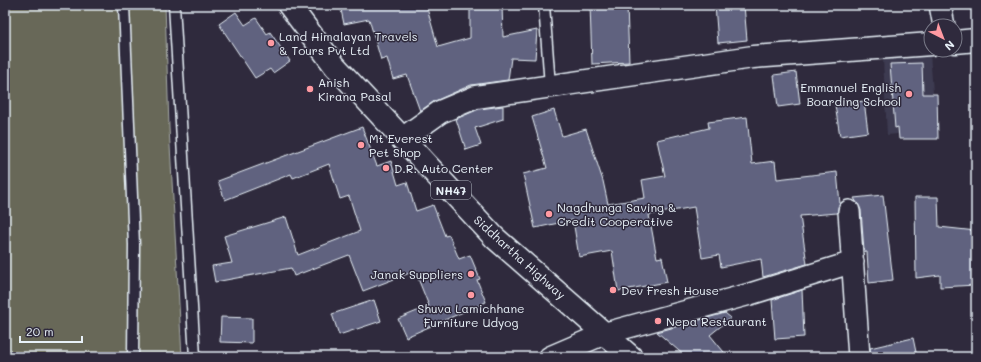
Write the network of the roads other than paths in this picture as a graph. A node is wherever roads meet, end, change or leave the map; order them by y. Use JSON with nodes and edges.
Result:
{"nodes":[{"id":1,"x":124,"y":5,"type":"edge"},
{"id":2,"x":174,"y":5,"type":"edge"},
{"id":3,"x":289,"y":5,"type":"edge"},
{"id":4,"x":544,"y":5,"type":"edge"},
{"id":5,"x":940,"y":5,"type":"edge"},
{"id":6,"x":942,"y":18,"type":"edge"},
{"id":7,"x":976,"y":40,"type":"edge"},
{"id":8,"x":963,"y":41,"type":"edge"},
{"id":9,"x":923,"y":45,"type":"edge"},
{"id":10,"x":550,"y":86,"type":"junction"},
{"id":11,"x":402,"y":139,"type":"junction"},
{"id":12,"x":849,"y":211,"type":"dead end"},
{"id":13,"x":853,"y":262,"type":"junction"},
{"id":14,"x":606,"y":333,"type":"junction"},
{"id":15,"x":133,"y":357,"type":"edge"},
{"id":16,"x":195,"y":357,"type":"edge"},
{"id":17,"x":550,"y":357,"type":"edge"},
{"id":18,"x":631,"y":357,"type":"edge"},
{"id":19,"x":859,"y":357,"type":"edge"}],
"edges":[{"from":1,"to":15,"type":"lane"},
{"from":2,"to":16,"type":"lane"},
{"from":3,"to":11,"type":"main road","name":"Siddhartha Highway","number":"NH47"},
{"from":4,"to":10,"type":"lane"},
{"from":5,"to":6,"type":"street"},
{"from":7,"to":8,"type":"main road"},
{"from":9,"to":10,"type":"main road"},
{"from":10,"to":11,"type":"main road"},
{"from":11,"to":14,"type":"main road","name":"Siddhartha Highway","number":"NH47"},
{"from":12,"to":13,"type":"street"},
{"from":13,"to":14,"type":"street"},
{"from":13,"to":19,"type":"street"},
{"from":14,"to":17,"type":"street"},
{"from":14,"to":18,"type":"main road","name":"Siddhartha Highway","number":"NH47"}]}
